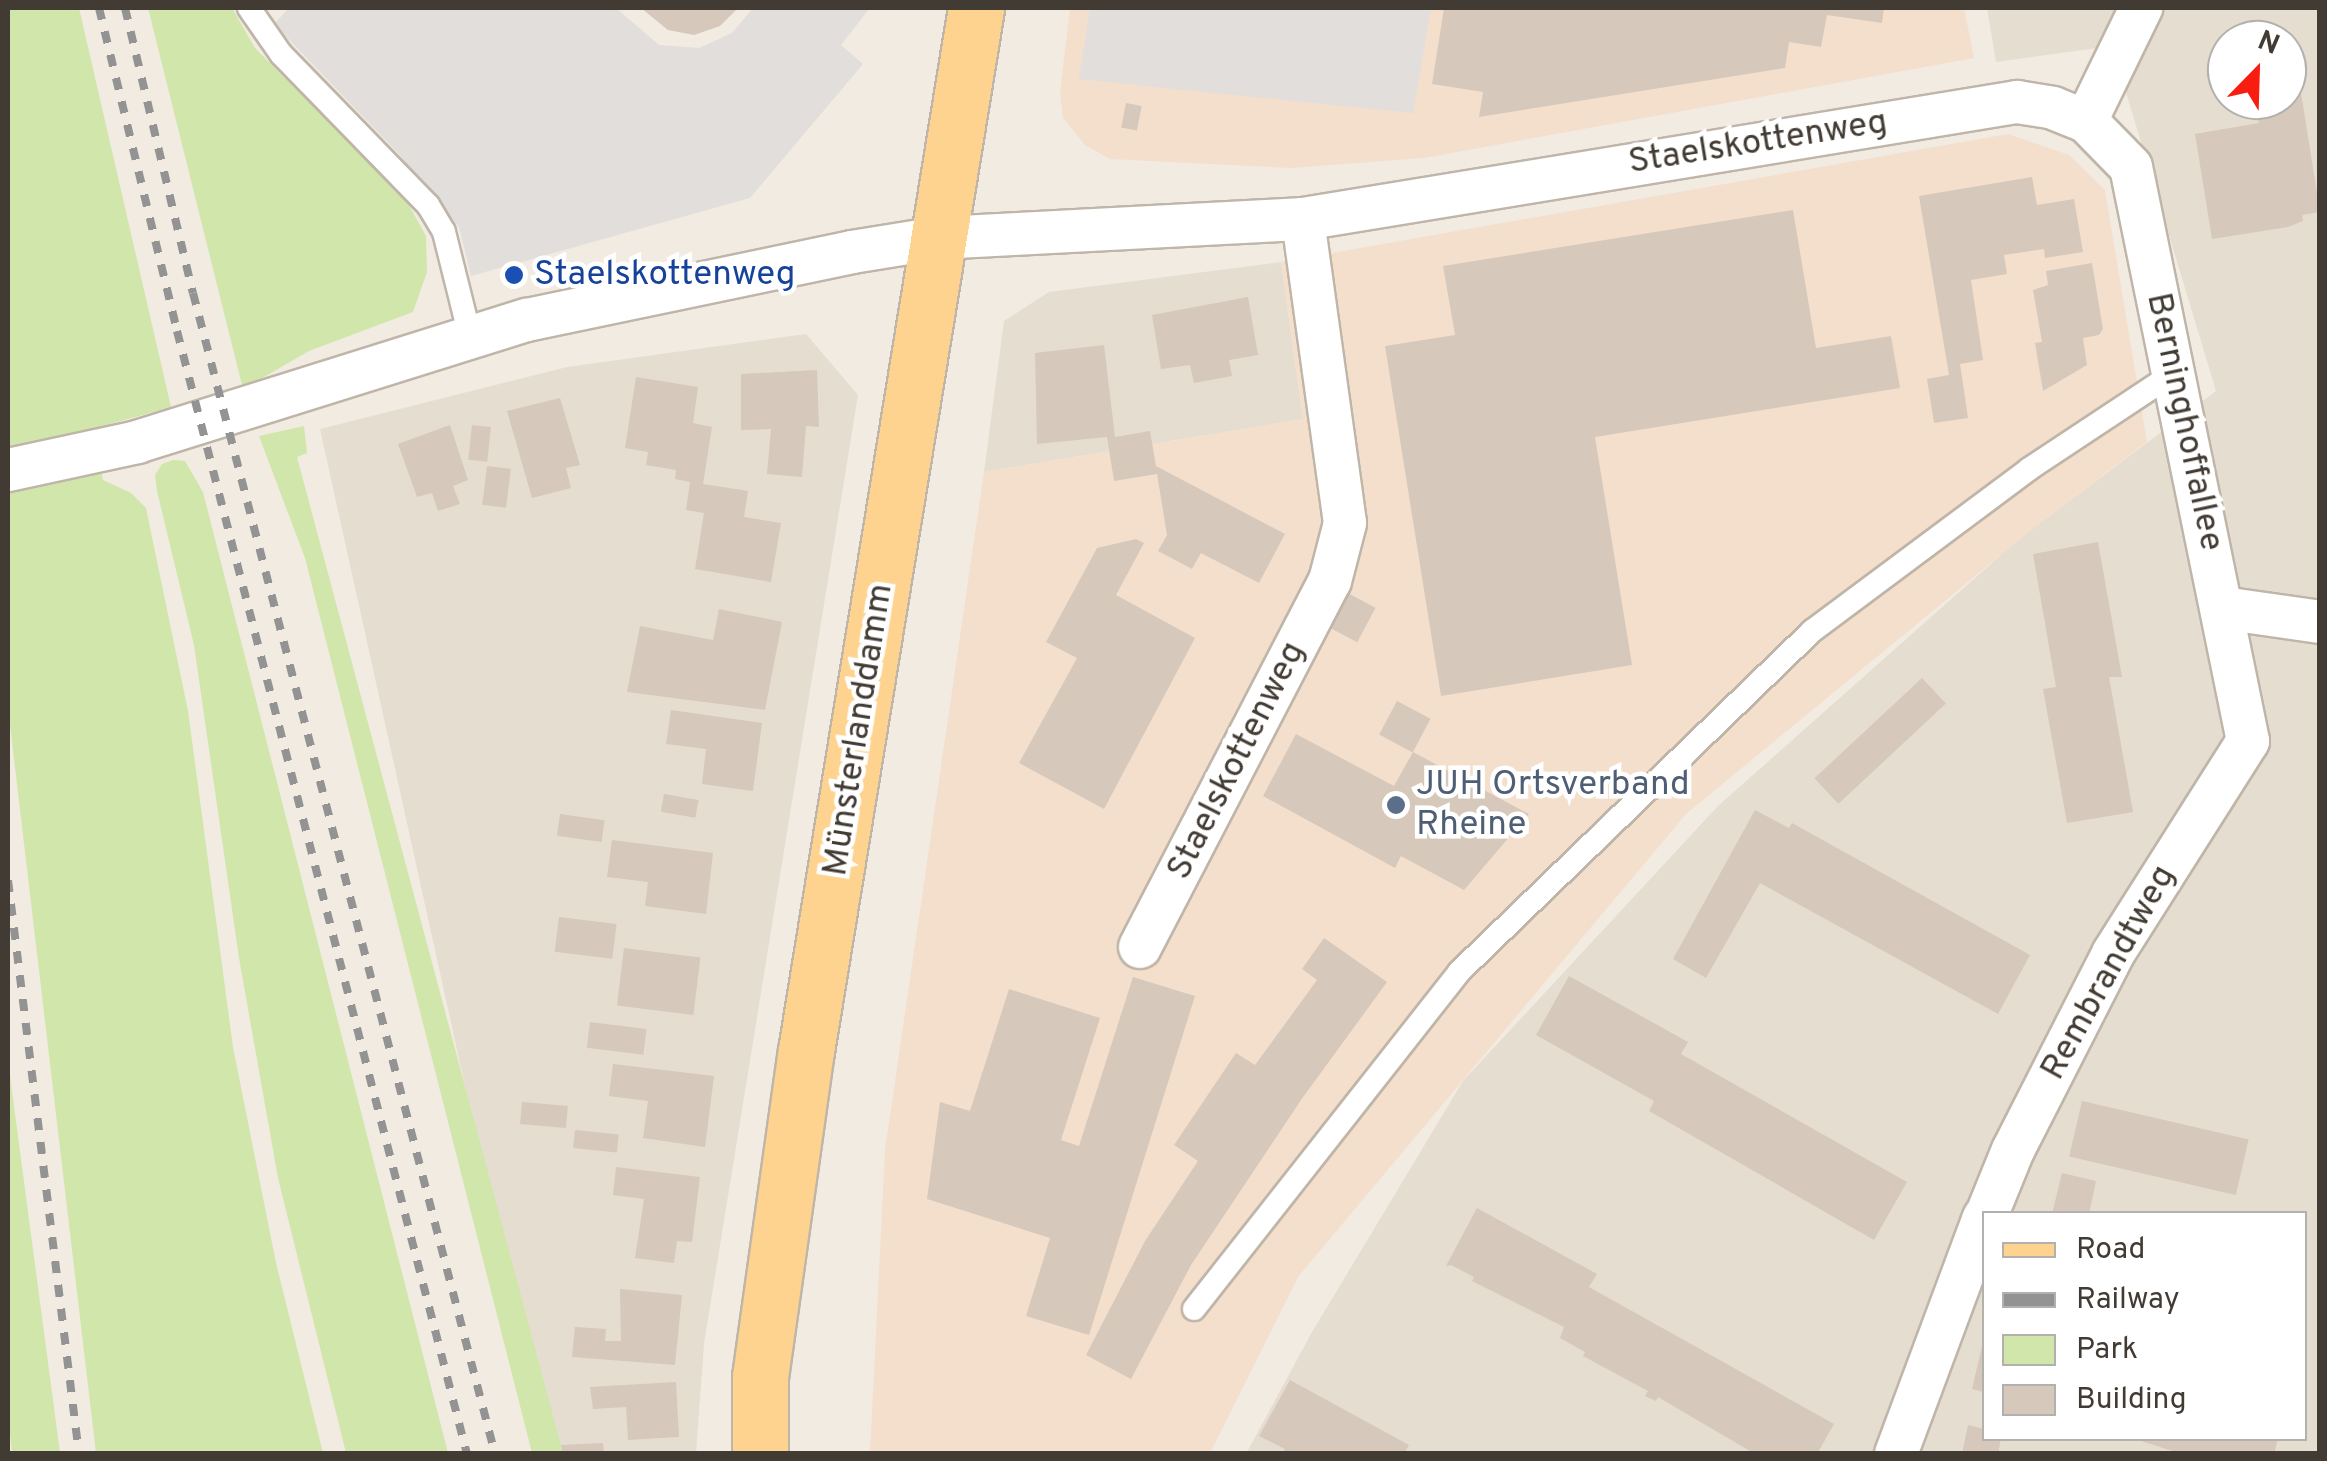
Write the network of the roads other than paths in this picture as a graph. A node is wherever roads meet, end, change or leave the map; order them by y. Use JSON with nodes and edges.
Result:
{"nodes":[{"id":1,"x":248,"y":8,"type":"edge"},
{"id":2,"x":976,"y":8,"type":"edge"},
{"id":3,"x":2140,"y":8,"type":"edge"},
{"id":4,"x":2086,"y":121,"type":"junction"},
{"id":5,"x":1303,"y":219,"type":"junction"},
{"id":6,"x":939,"y":238,"type":"junction"},
{"id":7,"x":470,"y":336,"type":"junction"},
{"id":8,"x":2174,"y":373,"type":"junction"},
{"id":9,"x":8,"y":470,"type":"edge"},
{"id":10,"x":2222,"y":608,"type":"junction"},
{"id":11,"x":2320,"y":622,"type":"edge"},
{"id":12,"x":2248,"y":741,"type":"joint"},
{"id":13,"x":1140,"y":948,"type":"dead end"},
{"id":14,"x":1988,"y":1211,"type":"edge"},
{"id":15,"x":1982,"y":1227,"type":"edge"},
{"id":16,"x":1194,"y":1309,"type":"dead end"},
{"id":17,"x":760,"y":1454,"type":"edge"},
{"id":18,"x":1896,"y":1454,"type":"edge"}],
"edges":[{"from":1,"to":7,"type":"lane"},
{"from":2,"to":6,"type":"main road","name":"Münsterlanddamm"},
{"from":3,"to":4,"type":"street"},
{"from":4,"to":5,"type":"street","name":"Staelskottenweg"},
{"from":4,"to":8,"type":"street","name":"Berninghoffallee"},
{"from":5,"to":6,"type":"street","name":"Staelskottenweg"},
{"from":5,"to":13,"type":"street","name":"Staelskottenweg"},
{"from":6,"to":7,"type":"street","name":"Staelskottenweg"},
{"from":6,"to":17,"type":"main road","name":"Münsterlanddamm"},
{"from":7,"to":9,"type":"street","name":"Staelskottenweg"},
{"from":8,"to":10,"type":"street","name":"Berninghoffallee"},
{"from":8,"to":16,"type":"lane"},
{"from":10,"to":11,"type":"street"},
{"from":10,"to":12,"type":"street","name":"Berninghoffallee"},
{"from":12,"to":14,"type":"street","name":"Rembrandtweg"},
{"from":15,"to":18,"type":"street","name":"Rembrandtweg"}]}
